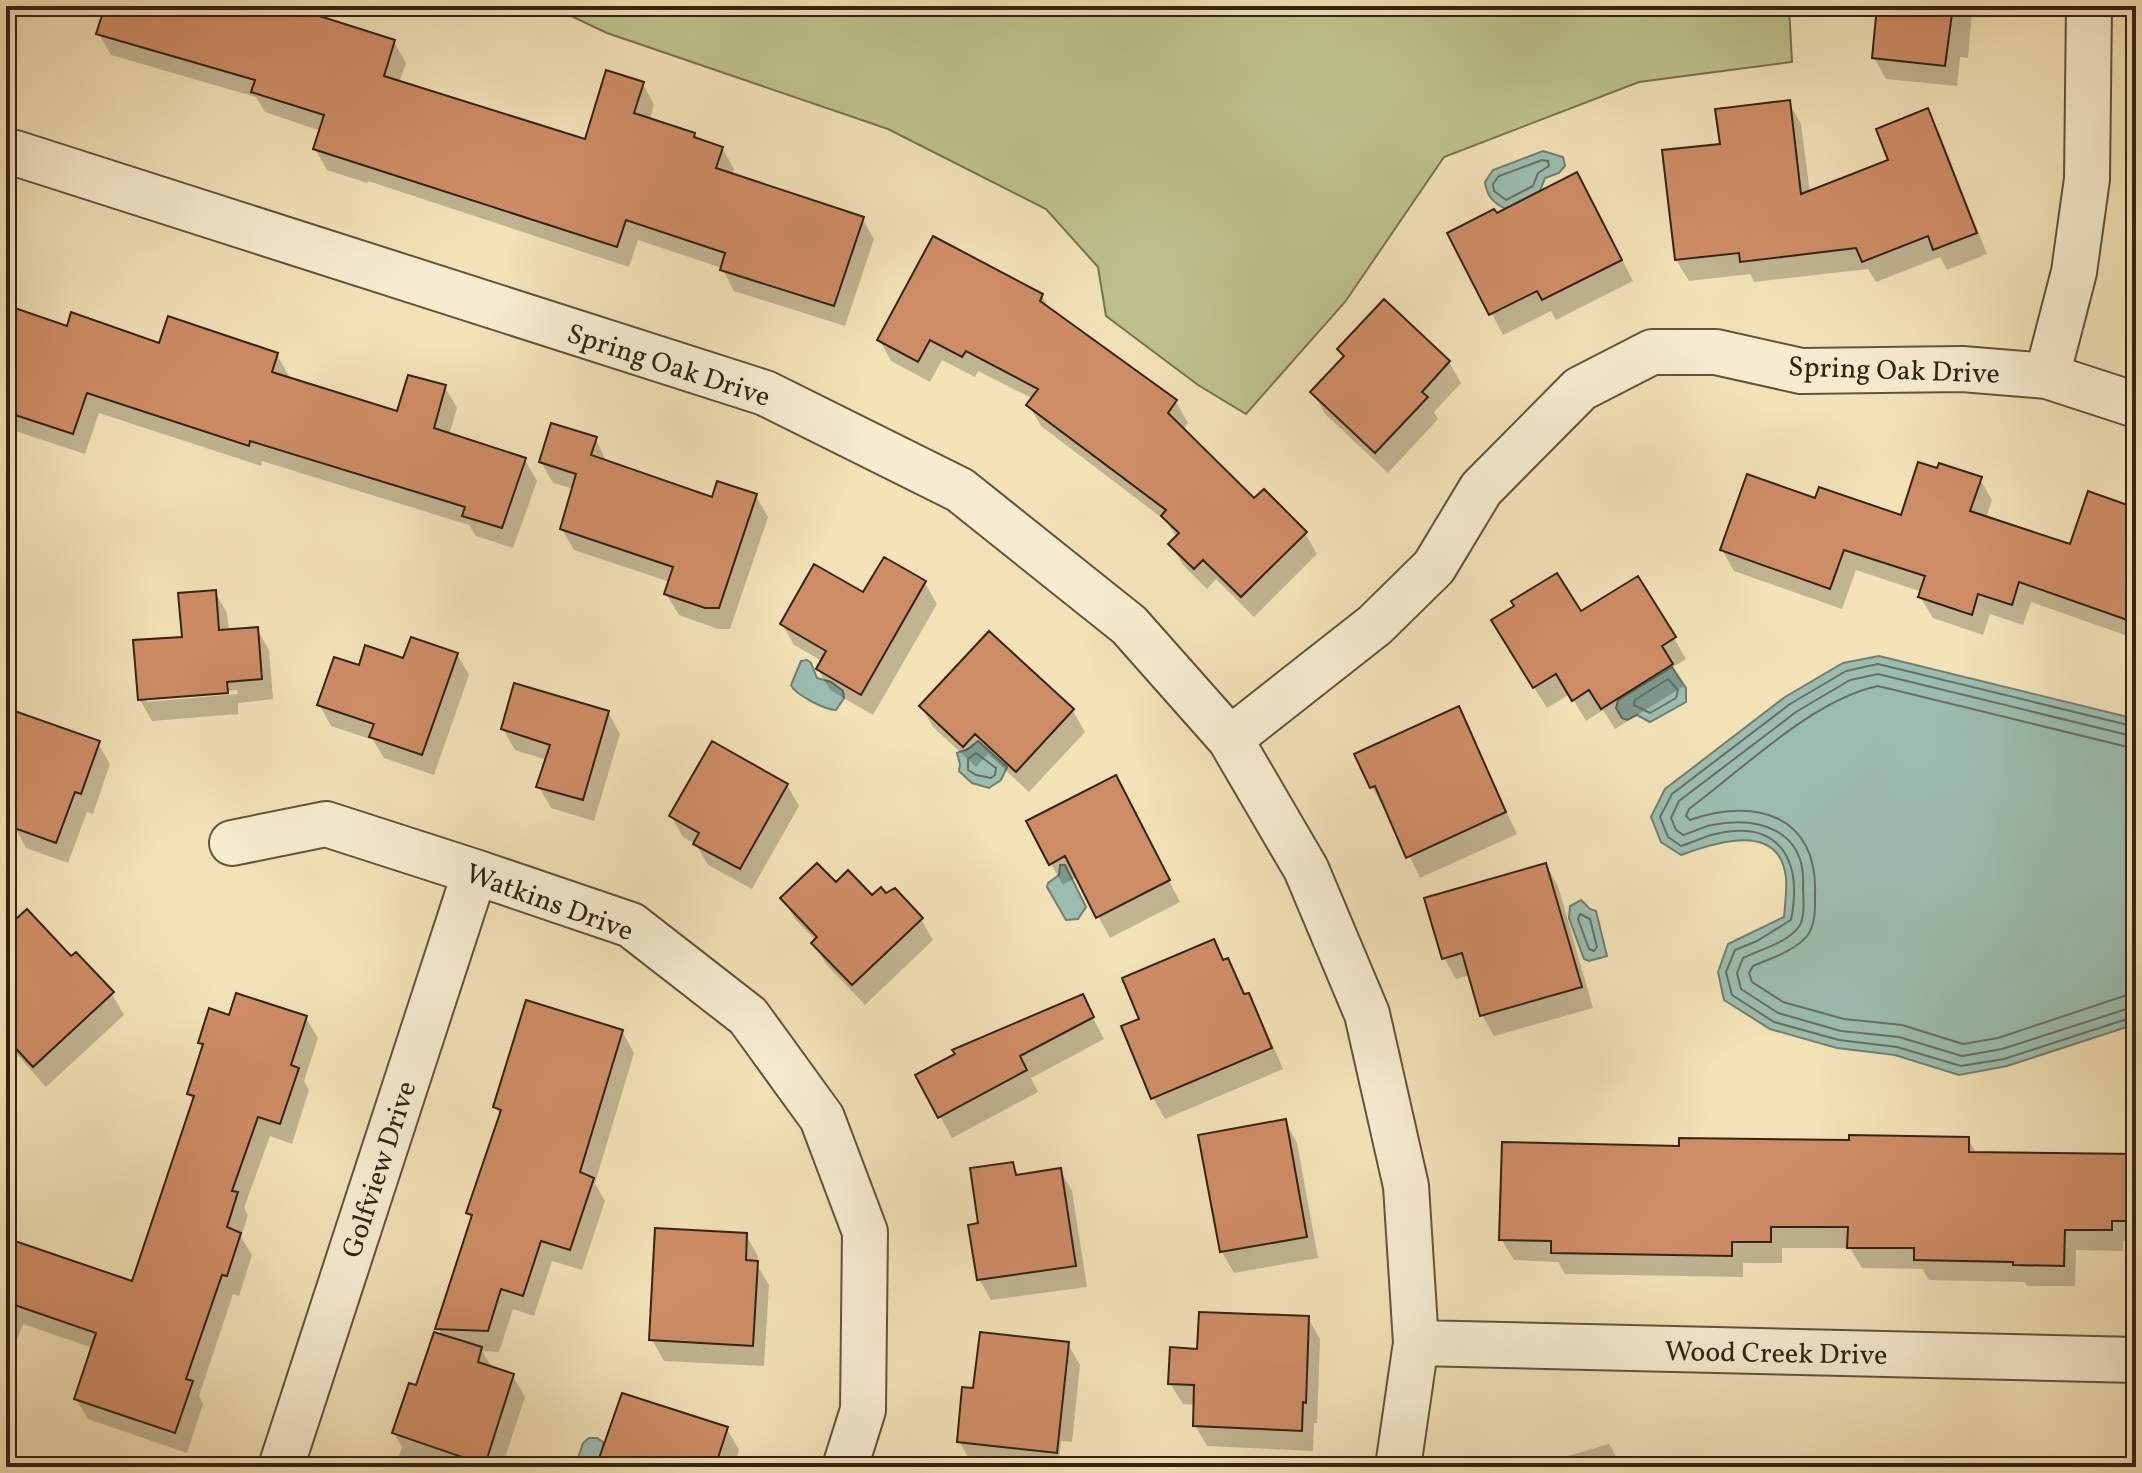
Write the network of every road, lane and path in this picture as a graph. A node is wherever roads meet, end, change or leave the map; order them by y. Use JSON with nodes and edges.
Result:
{"nodes":[{"id":1,"x":2089,"y":6,"type":"edge"},
{"id":2,"x":15,"y":153,"type":"dead end"},
{"id":3,"x":2047,"y":376,"type":"junction"},
{"id":4,"x":2136,"y":405,"type":"edge"},
{"id":5,"x":1230,"y":739,"type":"junction"},
{"id":6,"x":232,"y":843,"type":"dead end"},
{"id":7,"x":475,"y":872,"type":"junction"},
{"id":8,"x":1416,"y":1343,"type":"junction"},
{"id":9,"x":2136,"y":1360,"type":"edge"},
{"id":10,"x":281,"y":1467,"type":"edge"},
{"id":11,"x":845,"y":1467,"type":"edge"},
{"id":12,"x":1398,"y":1467,"type":"edge"}],
"edges":[{"from":1,"to":3,"type":"street"},
{"from":2,"to":5,"type":"street","name":"Spring Oak Drive"},
{"from":3,"to":4,"type":"street","name":"Spring Oak Drive"},
{"from":3,"to":5,"type":"street","name":"Spring Oak Drive"},
{"from":5,"to":8,"type":"street","name":"Spring Oak Drive"},
{"from":6,"to":7,"type":"street","name":"Watkins Drive"},
{"from":7,"to":10,"type":"street","name":"Golfview Drive"},
{"from":7,"to":11,"type":"street","name":"Watkins Drive"},
{"from":8,"to":9,"type":"street","name":"Wood Creek Drive"},
{"from":8,"to":12,"type":"street","name":"Spring Oak Drive"}]}
